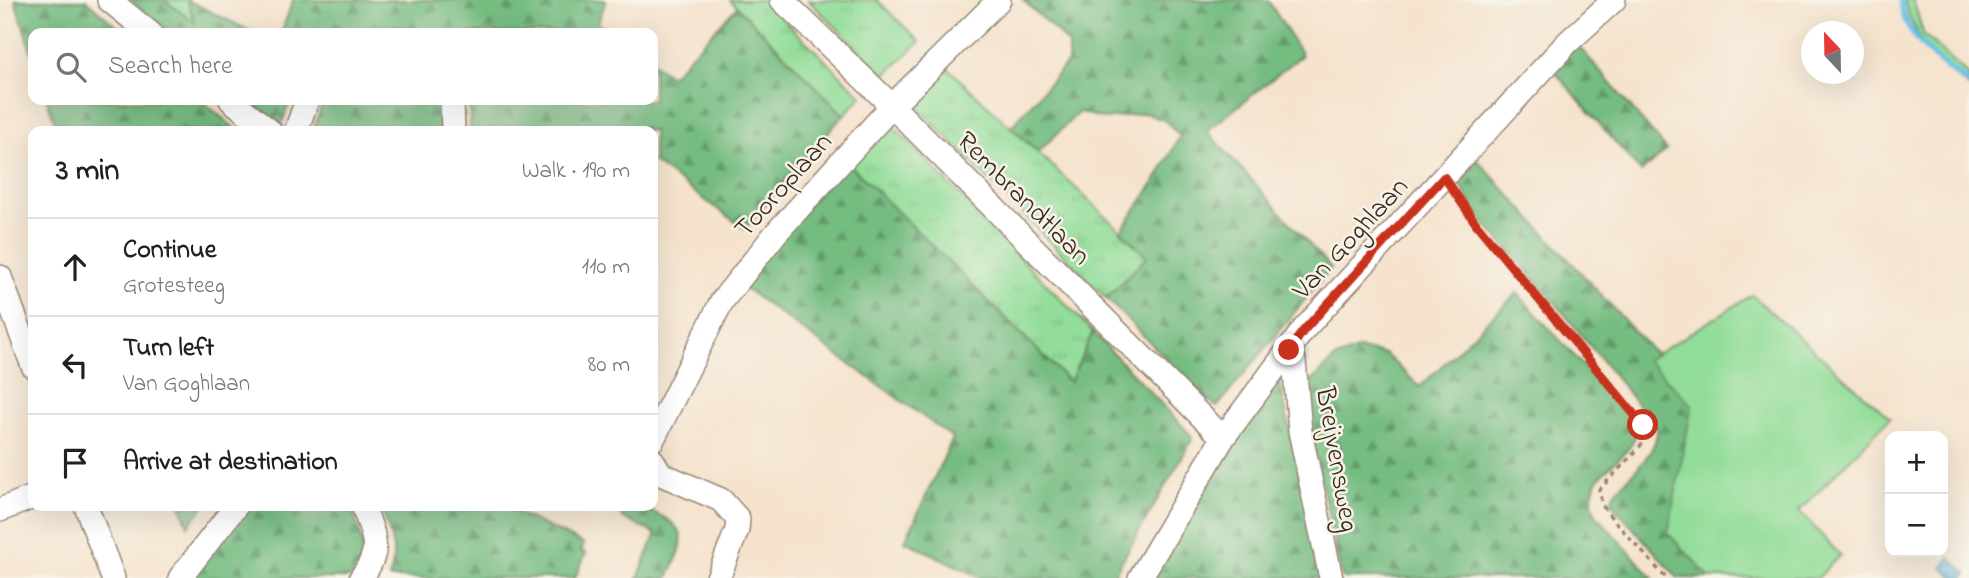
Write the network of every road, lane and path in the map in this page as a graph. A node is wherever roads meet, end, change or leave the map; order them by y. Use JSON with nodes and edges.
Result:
{"nodes":[{"id":1,"x":109,"y":0,"type":"edge"},
{"id":2,"x":782,"y":0,"type":"edge"},
{"id":3,"x":999,"y":0,"type":"edge"},
{"id":4,"x":1614,"y":0,"type":"edge"},
{"id":5,"x":144,"y":28,"type":"edge"},
{"id":6,"x":237,"y":105,"type":"edge"},
{"id":7,"x":305,"y":105,"type":"edge"},
{"id":8,"x":452,"y":105,"type":"edge"},
{"id":9,"x":892,"y":106,"type":"junction"},
{"id":10,"x":264,"y":126,"type":"edge"},
{"id":11,"x":298,"y":126,"type":"edge"},
{"id":12,"x":453,"y":126,"type":"edge"},
{"id":13,"x":1444,"y":177,"type":"junction"},
{"id":14,"x":0,"y":276,"type":"edge"},
{"id":15,"x":1289,"y":350,"type":"junction"},
{"id":16,"x":28,"y":352,"type":"edge"},
{"id":17,"x":658,"y":429,"type":"edge"},
{"id":18,"x":1223,"y":438,"type":"junction"},
{"id":19,"x":658,"y":469,"type":"edge"},
{"id":20,"x":28,"y":499,"type":"edge"},
{"id":21,"x":0,"y":510,"type":"edge"},
{"id":22,"x":88,"y":511,"type":"edge"},
{"id":23,"x":232,"y":511,"type":"edge"},
{"id":24,"x":365,"y":511,"type":"edge"},
{"id":25,"x":113,"y":578,"type":"edge"},
{"id":26,"x":180,"y":578,"type":"edge"},
{"id":27,"x":361,"y":578,"type":"edge"},
{"id":28,"x":718,"y":578,"type":"edge"},
{"id":29,"x":1140,"y":578,"type":"edge"},
{"id":30,"x":1331,"y":578,"type":"edge"},
{"id":31,"x":1667,"y":578,"type":"edge"}],
"edges":[{"from":1,"to":5,"type":"street"},
{"from":2,"to":9,"type":"street","name":"Rembrandtlaan"},
{"from":3,"to":9,"type":"street","name":"Tooroplaan"},
{"from":4,"to":13,"type":"street","name":"Van Goghlaan"},
{"from":6,"to":10,"type":"street"},
{"from":7,"to":11,"type":"street"},
{"from":8,"to":12,"type":"street"},
{"from":9,"to":17,"type":"street","name":"Tooroplaan"},
{"from":9,"to":18,"type":"street","name":"Rembrandtlaan"},
{"from":13,"to":15,"type":"street","name":"Van Goghlaan"},
{"from":13,"to":31,"type":"path"},
{"from":14,"to":16,"type":"street"},
{"from":15,"to":18,"type":"street","name":"Van Goghlaan"},
{"from":15,"to":30,"type":"street","name":"Breijvensweg"},
{"from":18,"to":29,"type":"street","name":"Van Goghlaan"},
{"from":19,"to":28,"type":"street"},
{"from":20,"to":21,"type":"street"},
{"from":22,"to":25,"type":"street"},
{"from":23,"to":26,"type":"street"},
{"from":24,"to":27,"type":"street"}]}
